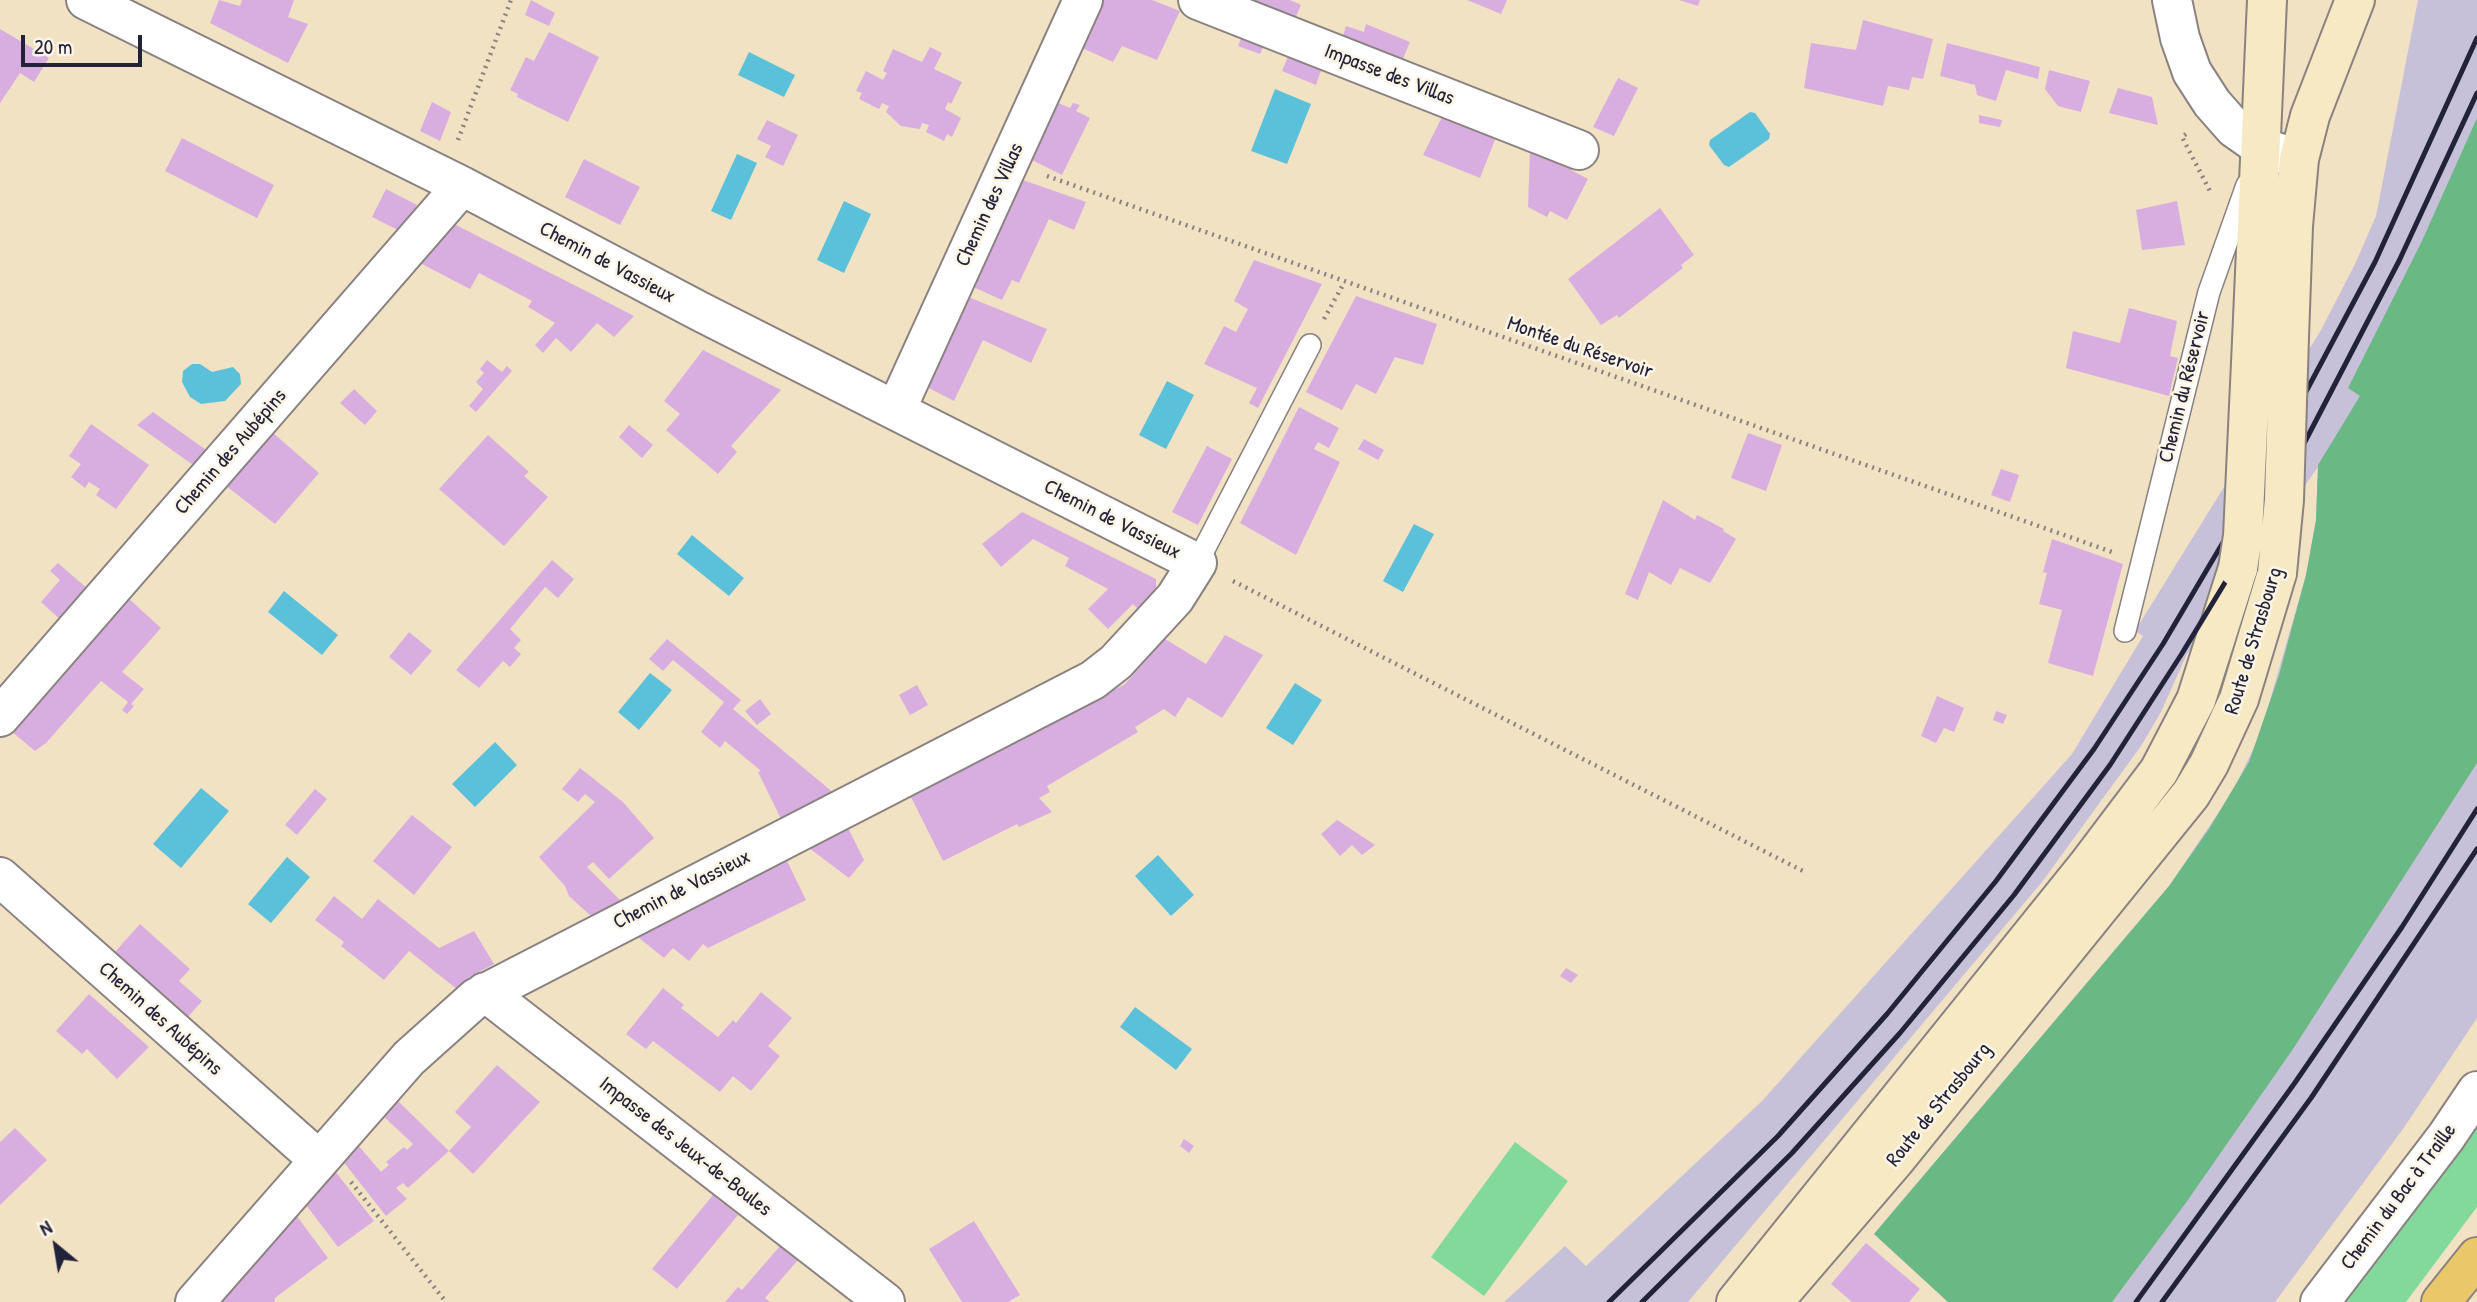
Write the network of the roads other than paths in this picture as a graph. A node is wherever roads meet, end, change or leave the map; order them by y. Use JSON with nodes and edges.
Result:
{"nodes":[{"id":1,"x":86,"y":0,"type":"edge"},
{"id":2,"x":1083,"y":0,"type":"edge"},
{"id":3,"x":1199,"y":0,"type":"edge"},
{"id":4,"x":2172,"y":0,"type":"edge"},
{"id":5,"x":2267,"y":0,"type":"edge"},
{"id":6,"x":2355,"y":0,"type":"edge"},
{"id":7,"x":2261,"y":147,"type":"junction"},
{"id":8,"x":1579,"y":150,"type":"dead end"},
{"id":9,"x":2300,"y":159,"type":"junction"},
{"id":10,"x":453,"y":181,"type":"junction"},
{"id":11,"x":2271,"y":339,"type":"junction"},
{"id":12,"x":1310,"y":345,"type":"road end"},
{"id":13,"x":896,"y":410,"type":"junction"},
{"id":14,"x":1197,"y":563,"type":"junction"},
{"id":15,"x":2125,"y":631,"type":"dead end"},
{"id":16,"x":0,"y":717,"type":"edge"},
{"id":17,"x":0,"y":877,"type":"edge"},
{"id":18,"x":485,"y":992,"type":"junction"},
{"id":19,"x":2477,"y":1091,"type":"edge"},
{"id":20,"x":323,"y":1156,"type":"junction"},
{"id":21,"x":2477,"y":1257,"type":"edge"},
{"id":22,"x":2477,"y":1281,"type":"edge"},
{"id":23,"x":195,"y":1302,"type":"edge"},
{"id":24,"x":885,"y":1302,"type":"edge"},
{"id":25,"x":1736,"y":1302,"type":"edge"},
{"id":26,"x":1773,"y":1302,"type":"edge"},
{"id":27,"x":2320,"y":1302,"type":"edge"},
{"id":28,"x":2441,"y":1302,"type":"edge"},
{"id":29,"x":2462,"y":1302,"type":"edge"}],
"edges":[{"from":1,"to":10,"type":"street","name":"Chemin de Vassieux"},
{"from":2,"to":13,"type":"street","name":"Chemin des Villas"},
{"from":3,"to":8,"type":"street","name":"Impasse des Villas"},
{"from":4,"to":7,"type":"street"},
{"from":5,"to":7,"type":"main road","name":"Route de Strasbourg"},
{"from":6,"to":9,"type":"main road","name":"Route de Strasbourg"},
{"from":7,"to":9,"type":"street"},
{"from":7,"to":11,"type":"main road","name":"Route de Strasbourg"},
{"from":7,"to":15,"type":"lane","name":"Chemin du Réservoir"},
{"from":9,"to":11,"type":"main road","name":"Route de Strasbourg"},
{"from":10,"to":13,"type":"street","name":"Chemin de Vassieux"},
{"from":10,"to":16,"type":"street","name":"Chemin des Aubépins"},
{"from":11,"to":25,"type":"main road","name":"Route de Strasbourg","bridge":true},
{"from":11,"to":26,"type":"main road","name":"Route de Strasbourg","bridge":true},
{"from":12,"to":14,"type":"lane"},
{"from":13,"to":14,"type":"street","name":"Chemin de Vassieux"},
{"from":14,"to":18,"type":"street","name":"Chemin de Vassieux"},
{"from":17,"to":20,"type":"street","name":"Chemin des Aubépins"},
{"from":18,"to":20,"type":"street","name":"Chemin de Vassieux"},
{"from":18,"to":24,"type":"street","name":"Impasse des Jeux-de-Boules"},
{"from":19,"to":27,"type":"street","name":"Chemin du Bac à Traille"},
{"from":20,"to":23,"type":"street","name":"Chemin de Vassieux"},
{"from":21,"to":28,"type":"highway"},
{"from":22,"to":29,"type":"highway"}]}
